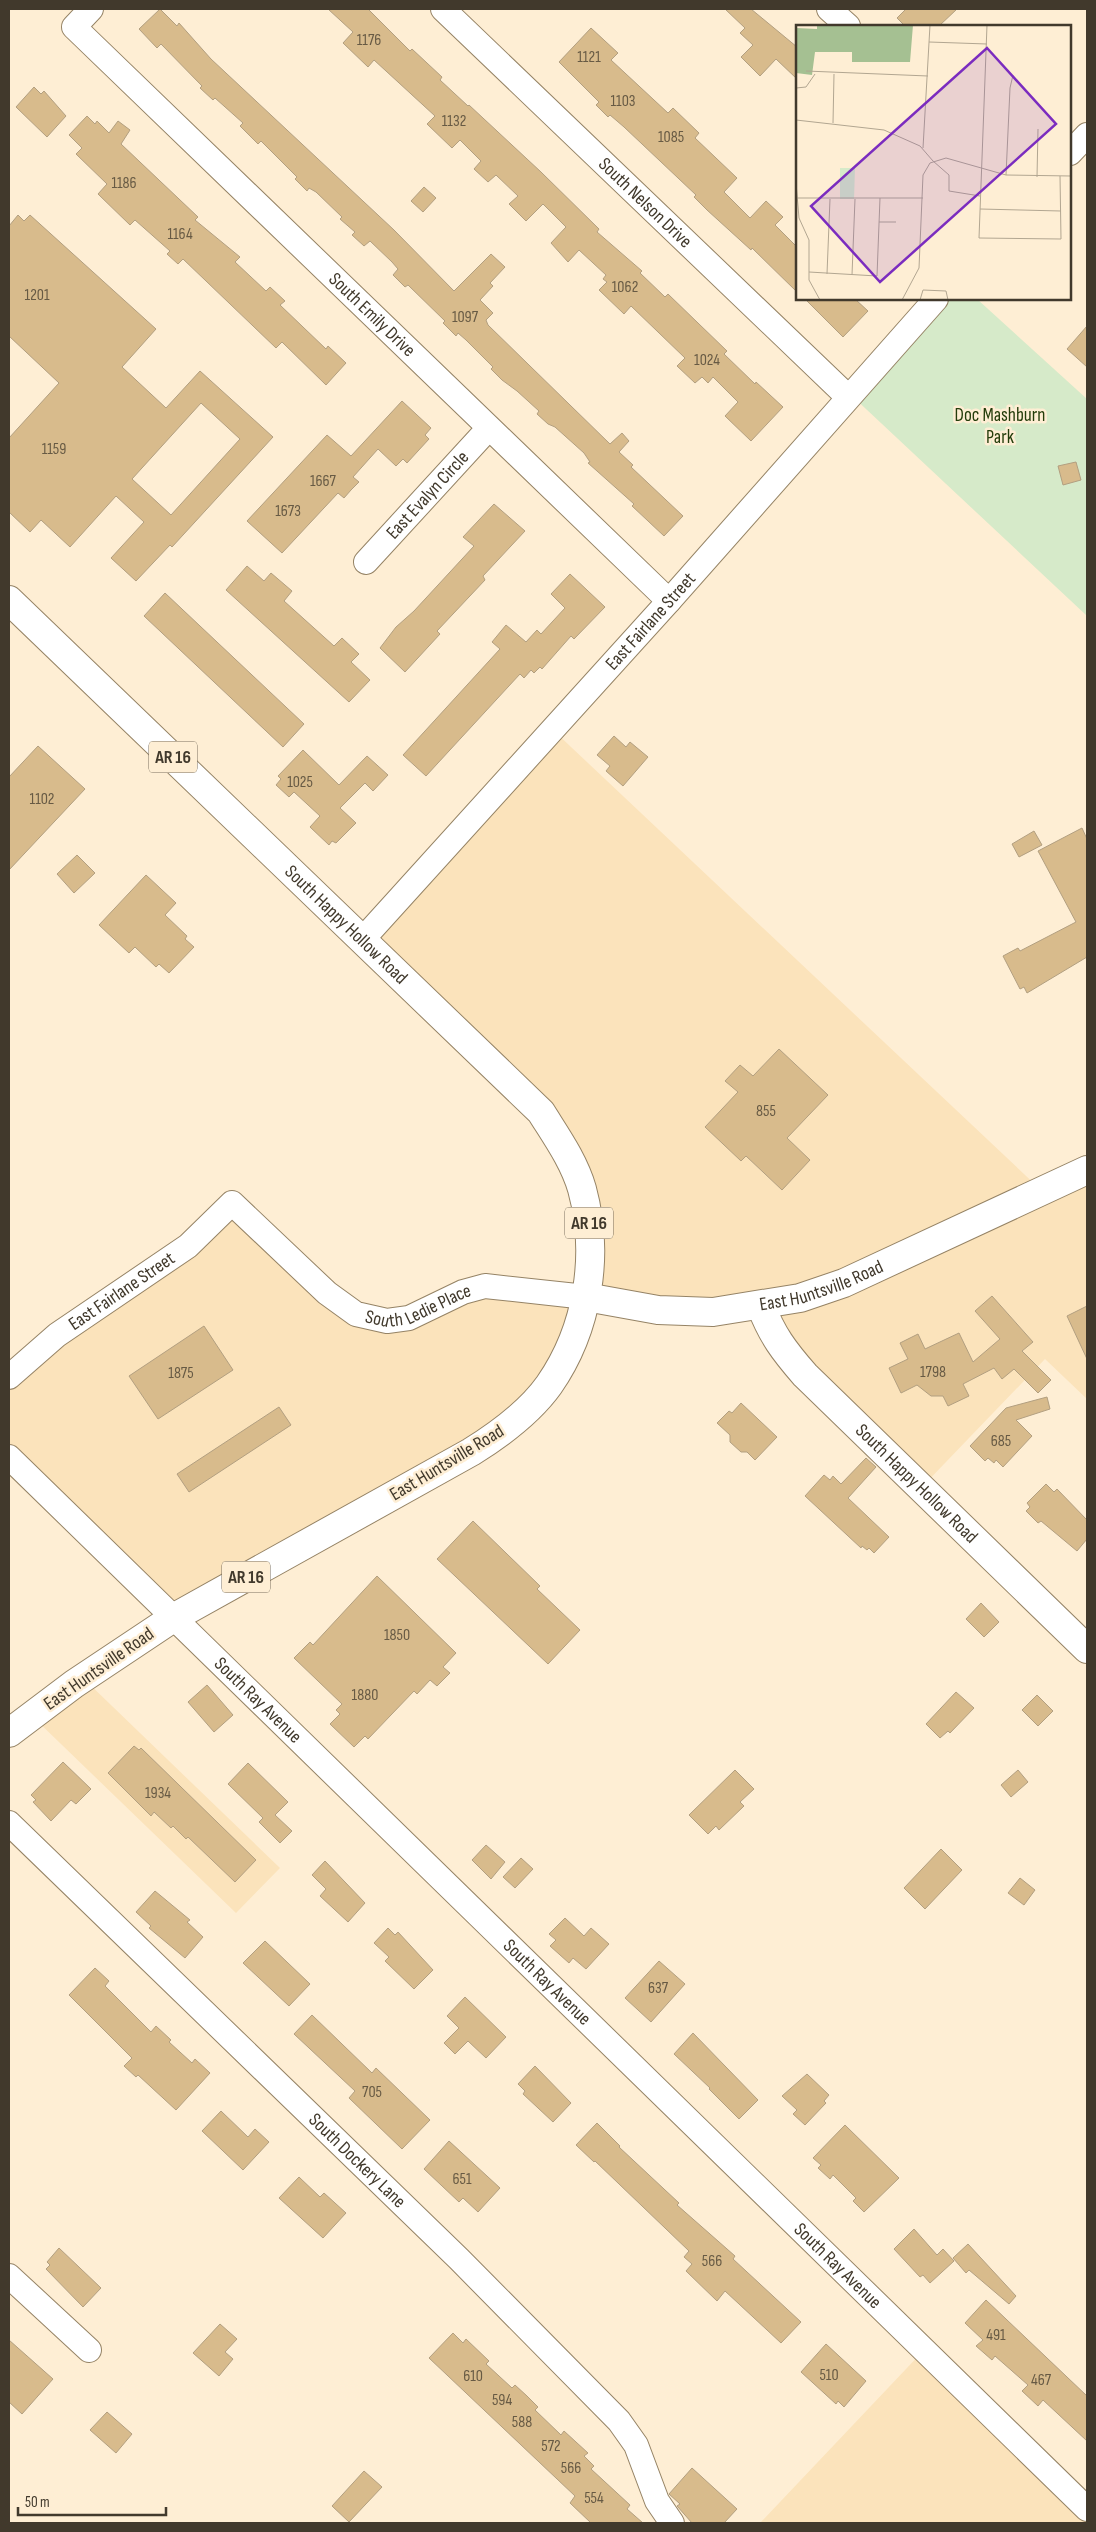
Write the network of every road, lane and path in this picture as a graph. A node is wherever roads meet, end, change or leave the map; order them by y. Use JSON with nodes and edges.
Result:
{"nodes":[{"id":1,"x":91,"y":9,"type":"edge"},
{"id":2,"x":443,"y":9,"type":"edge"},
{"id":3,"x":829,"y":9,"type":"edge"},
{"id":4,"x":847,"y":25,"type":"edge"},
{"id":5,"x":1087,"y":135,"type":"edge"},
{"id":6,"x":1071,"y":153,"type":"edge"},
{"id":7,"x":935,"y":300,"type":"edge"},
{"id":8,"x":848,"y":397,"type":"junction"},
{"id":9,"x":488,"y":429,"type":"junction"},
{"id":10,"x":366,"y":562,"type":"dead end"},
{"id":11,"x":9,"y":600,"type":"edge"},
{"id":12,"x":669,"y":601,"type":"junction"},
{"id":13,"x":362,"y":940,"type":"junction"},
{"id":14,"x":1087,"y":1170,"type":"edge"},
{"id":15,"x":232,"y":1203,"type":"joint"},
{"id":16,"x":586,"y":1297,"type":"junction"},
{"id":17,"x":762,"y":1306,"type":"junction"},
{"id":18,"x":9,"y":1376,"type":"edge"},
{"id":19,"x":9,"y":1457,"type":"edge"},
{"id":20,"x":172,"y":1618,"type":"junction"},
{"id":21,"x":1087,"y":1650,"type":"edge"},
{"id":22,"x":9,"y":1733,"type":"edge"},
{"id":23,"x":9,"y":1823,"type":"edge"},
{"id":24,"x":9,"y":2276,"type":"edge"},
{"id":25,"x":89,"y":2350,"type":"dead end"},
{"id":26,"x":1087,"y":2508,"type":"edge"},
{"id":27,"x":672,"y":2523,"type":"edge"}],
"edges":[{"from":1,"to":9,"type":"street","name":"South Emily Drive"},
{"from":2,"to":8,"type":"street","name":"South Nelson Drive"},
{"from":3,"to":4,"type":"street"},
{"from":5,"to":6,"type":"street"},
{"from":7,"to":8,"type":"street","name":"East Fairlane Street"},
{"from":8,"to":12,"type":"street","name":"East Fairlane Street"},
{"from":9,"to":10,"type":"street","name":"East Evalyn Circle"},
{"from":9,"to":12,"type":"street","name":"South Emily Drive"},
{"from":11,"to":13,"type":"main road","name":"South Happy Hollow Road","number":"AR 16"},
{"from":12,"to":13,"type":"street","name":"East Fairlane Street"},
{"from":13,"to":16,"type":"main road","name":"South Happy Hollow Road","number":"AR 16"},
{"from":14,"to":17,"type":"main road","name":"East Huntsville Road"},
{"from":15,"to":16,"type":"street","name":"South Ledie Place"},
{"from":15,"to":18,"type":"street","name":"East Fairlane Street"},
{"from":16,"to":17,"type":"main road","name":"East Huntsville Road"},
{"from":16,"to":20,"type":"main road","name":"East Huntsville Road","number":"AR 16"},
{"from":17,"to":21,"type":"main road","name":"South Happy Hollow Road"},
{"from":19,"to":20,"type":"street","name":"South Ray Avenue"},
{"from":20,"to":22,"type":"main road","name":"East Huntsville Road","number":"AR 16"},
{"from":20,"to":26,"type":"street","name":"South Ray Avenue"},
{"from":23,"to":27,"type":"street","name":"South Dockery Lane"},
{"from":24,"to":25,"type":"street"}]}
